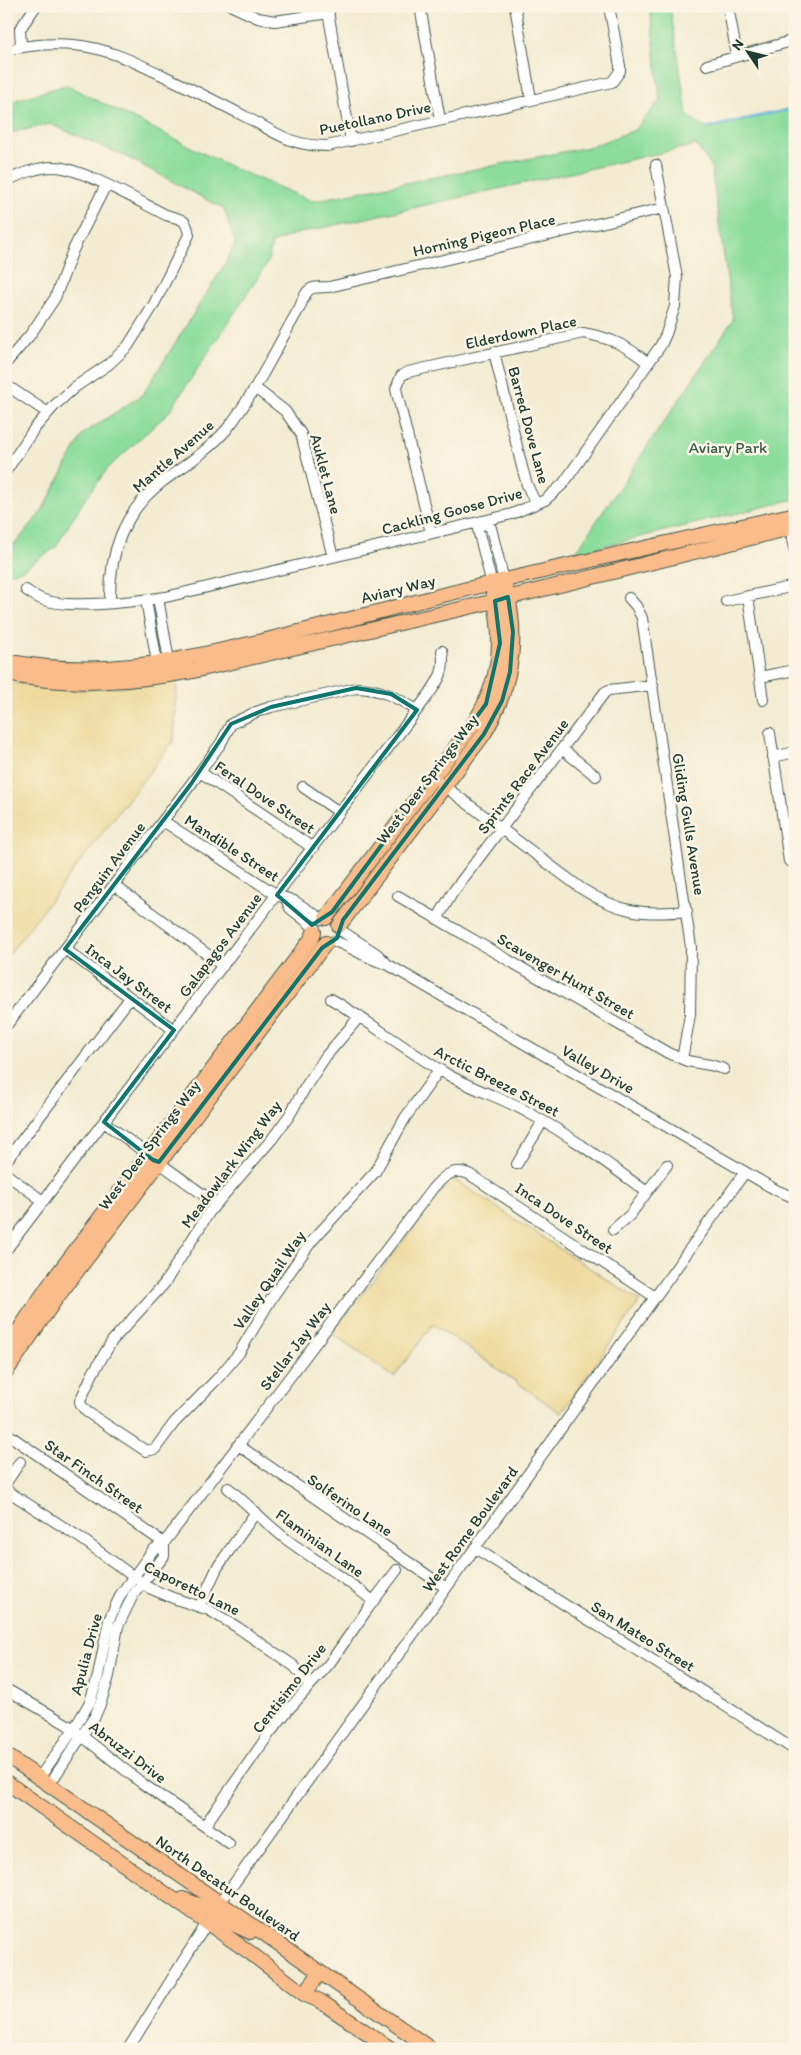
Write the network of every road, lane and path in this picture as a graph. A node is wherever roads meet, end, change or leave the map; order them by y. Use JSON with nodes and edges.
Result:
{"nodes":[{"id":1,"x":36,"y":6,"type":"edge"},
{"id":2,"x":232,"y":6,"type":"edge"},
{"id":3,"x":420,"y":6,"type":"edge"},
{"id":4,"x":515,"y":6,"type":"edge"},
{"id":5,"x":608,"y":6,"type":"edge"},
{"id":6,"x":728,"y":6,"type":"edge"},
{"id":7,"x":328,"y":10,"type":"edge"},
{"id":8,"x":795,"y":40,"type":"edge"},
{"id":9,"x":21,"y":47,"type":"junction"},
{"id":10,"x":6,"y":50,"type":"edge"},
{"id":11,"x":737,"y":56,"type":"junction"},
{"id":12,"x":707,"y":65,"type":"dead end"},
{"id":13,"x":531,"y":99,"type":"junction"},
{"id":14,"x":440,"y":120,"type":"junction"},
{"id":15,"x":350,"y":141,"type":"junction"},
{"id":16,"x":656,"y":165,"type":"dead end"},
{"id":17,"x":6,"y":181,"type":"edge"},
{"id":18,"x":106,"y":185,"type":"junction"},
{"id":19,"x":664,"y":208,"type":"junction"},
{"id":20,"x":311,"y":288,"type":"joint"},
{"id":21,"x":494,"y":352,"type":"junction"},
{"id":22,"x":6,"y":363,"type":"edge"},
{"id":23,"x":648,"y":363,"type":"junction"},
{"id":24,"x":6,"y":385,"type":"edge"},
{"id":25,"x":254,"y":388,"type":"junction"},
{"id":26,"x":48,"y":413,"type":"junction"},
{"id":27,"x":6,"y":471,"type":"edge"},
{"id":28,"x":536,"y":504,"type":"junction"},
{"id":29,"x":482,"y":521,"type":"junction"},
{"id":30,"x":794,"y":522,"type":"edge"},
{"id":31,"x":431,"y":533,"type":"junction"},
{"id":32,"x":795,"y":552,"type":"edge"},
{"id":33,"x":332,"y":557,"type":"junction"},
{"id":34,"x":498,"y":583,"type":"junction"},
{"id":35,"x":795,"y":586,"type":"edge"},
{"id":36,"x":26,"y":590,"type":"dead end"},
{"id":37,"x":748,"y":596,"type":"junction"},
{"id":38,"x":158,"y":598,"type":"junction"},
{"id":39,"x":629,"y":598,"type":"dead end"},
{"id":40,"x":502,"y":599,"type":"junction"},
{"id":41,"x":146,"y":600,"type":"junction"},
{"id":42,"x":726,"y":601,"type":"dead end"},
{"id":43,"x":110,"y":603,"type":"junction"},
{"id":44,"x":442,"y":652,"type":"dead end"},
{"id":45,"x":6,"y":661,"type":"edge"},
{"id":46,"x":164,"y":669,"type":"junction"},
{"id":47,"x":795,"y":670,"type":"edge"},
{"id":48,"x":6,"y":674,"type":"edge"},
{"id":49,"x":760,"y":677,"type":"junction"},
{"id":50,"x":653,"y":685,"type":"junction"},
{"id":51,"x":763,"y":700,"type":"dead end"},
{"id":52,"x":417,"y":710,"type":"junction"},
{"id":53,"x":770,"y":732,"type":"dead end"},
{"id":54,"x":562,"y":749,"type":"junction"},
{"id":55,"x":795,"y":752,"type":"edge"},
{"id":56,"x":773,"y":757,"type":"junction"},
{"id":57,"x":200,"y":772,"type":"junction"},
{"id":58,"x":596,"y":776,"type":"dead end"},
{"id":59,"x":439,"y":782,"type":"junction"},
{"id":60,"x":303,"y":787,"type":"dead end"},
{"id":61,"x":339,"y":812,"type":"junction"},
{"id":62,"x":163,"y":821,"type":"junction"},
{"id":63,"x":502,"y":828,"type":"junction"},
{"id":64,"x":790,"y":836,"type":"edge"},
{"id":65,"x":312,"y":848,"type":"junction"},
{"id":66,"x":789,"y":861,"type":"dead end"},
{"id":67,"x":114,"y":885,"type":"junction"},
{"id":68,"x":398,"y":896,"type":"dead end"},
{"id":69,"x":281,"y":897,"type":"junction"},
{"id":70,"x":687,"y":911,"type":"junction"},
{"id":71,"x":438,"y":919,"type":"junction"},
{"id":72,"x":319,"y":924,"type":"junction"},
{"id":73,"x":335,"y":935,"type":"junction"},
{"id":74,"x":65,"y":949,"type":"junction"},
{"id":75,"x":223,"y":966,"type":"junction"},
{"id":76,"x":130,"y":998,"type":"junction"},
{"id":77,"x":331,"y":999,"type":"dead end"},
{"id":78,"x":360,"y":1016,"type":"junction"},
{"id":79,"x":6,"y":1026,"type":"edge"},
{"id":80,"x":174,"y":1030,"type":"junction"},
{"id":81,"x":682,"y":1059,"type":"junction"},
{"id":82,"x":439,"y":1070,"type":"junction"},
{"id":83,"x":724,"y":1070,"type":"dead end"},
{"id":84,"x":543,"y":1121,"type":"junction"},
{"id":85,"x":104,"y":1122,"type":"junction"},
{"id":86,"x":153,"y":1159,"type":"junction"},
{"id":87,"x":6,"y":1161,"type":"edge"},
{"id":88,"x":517,"y":1164,"type":"dead end"},
{"id":89,"x":668,"y":1165,"type":"dead end"},
{"id":90,"x":453,"y":1172,"type":"joint"},
{"id":91,"x":745,"y":1172,"type":"junction"},
{"id":92,"x":6,"y":1174,"type":"edge"},
{"id":93,"x":647,"y":1192,"type":"junction"},
{"id":94,"x":795,"y":1198,"type":"edge"},
{"id":95,"x":43,"y":1201,"type":"junction"},
{"id":96,"x":216,"y":1204,"type":"junction"},
{"id":97,"x":613,"y":1230,"type":"dead end"},
{"id":98,"x":6,"y":1250,"type":"edge"},
{"id":99,"x":656,"y":1297,"type":"junction"},
{"id":100,"x":6,"y":1349,"type":"edge"},
{"id":101,"x":6,"y":1372,"type":"edge"},
{"id":102,"x":81,"y":1405,"type":"joint"},
{"id":103,"x":6,"y":1433,"type":"edge"},
{"id":104,"x":238,"y":1446,"type":"junction"},
{"id":105,"x":20,"y":1462,"type":"dead end"},
{"id":106,"x":6,"y":1483,"type":"edge"},
{"id":107,"x":228,"y":1488,"type":"dead end"},
{"id":108,"x":6,"y":1490,"type":"edge"},
{"id":109,"x":256,"y":1512,"type":"junction"},
{"id":110,"x":164,"y":1544,"type":"junction"},
{"id":111,"x":475,"y":1548,"type":"junction"},
{"id":112,"x":397,"y":1570,"type":"dead end"},
{"id":113,"x":133,"y":1576,"type":"junction"},
{"id":114,"x":143,"y":1583,"type":"junction"},
{"id":115,"x":446,"y":1588,"type":"junction"},
{"id":116,"x":373,"y":1602,"type":"junction"},
{"id":117,"x":199,"y":1606,"type":"junction"},
{"id":118,"x":310,"y":1685,"type":"junction"},
{"id":119,"x":6,"y":1689,"type":"edge"},
{"id":120,"x":78,"y":1732,"type":"junction"},
{"id":121,"x":795,"y":1750,"type":"edge"},
{"id":122,"x":6,"y":1756,"type":"edge"},
{"id":123,"x":44,"y":1781,"type":"junction"},
{"id":124,"x":6,"y":1782,"type":"edge"},
{"id":125,"x":205,"y":1825,"type":"junction"},
{"id":126,"x":229,"y":1843,"type":"dead end"},
{"id":127,"x":161,"y":1890,"type":"junction"},
{"id":128,"x":220,"y":1903,"type":"junction"},
{"id":129,"x":207,"y":1923,"type":"junction"},
{"id":130,"x":276,"y":1943,"type":"junction"},
{"id":131,"x":320,"y":1973,"type":"junction"},
{"id":132,"x":335,"y":1983,"type":"junction"},
{"id":133,"x":304,"y":1994,"type":"junction"},
{"id":134,"x":320,"y":2001,"type":"junction"},
{"id":135,"x":128,"y":2049,"type":"edge"},
{"id":136,"x":391,"y":2049,"type":"edge"},
{"id":137,"x":431,"y":2049,"type":"edge"}],
"edges":[{"from":1,"to":9,"type":"street"},
{"from":2,"to":7,"type":"street"},
{"from":3,"to":14,"type":"street"},
{"from":4,"to":13,"type":"street"},
{"from":5,"to":13,"type":"street","name":"Puetollano Drive"},
{"from":6,"to":11,"type":"street"},
{"from":7,"to":15,"type":"street"},
{"from":8,"to":11,"type":"street"},
{"from":9,"to":10,"type":"street","name":"Puetollano Drive"},
{"from":9,"to":15,"type":"street","name":"Puetollano Drive"},
{"from":11,"to":12,"type":"street"},
{"from":13,"to":14,"type":"street","name":"Puetollano Drive"},
{"from":14,"to":15,"type":"street","name":"Puetollano Drive"},
{"from":16,"to":19,"type":"street","name":"Cackling Goose Drive"},
{"from":17,"to":18,"type":"street"},
{"from":18,"to":22,"type":"street"},
{"from":18,"to":26,"type":"street"},
{"from":19,"to":20,"type":"street","name":"Horning Pigeon Place"},
{"from":19,"to":23,"type":"street","name":"Cackling Goose Drive"},
{"from":20,"to":25,"type":"street","name":"Mantle Avenue"},
{"from":21,"to":23,"type":"street","name":"Elderdown Place"},
{"from":21,"to":28,"type":"street","name":"Barred Dove Lane"},
{"from":21,"to":31,"type":"street","name":"Elderdown Place"},
{"from":23,"to":28,"type":"street","name":"Cackling Goose Drive"},
{"from":24,"to":26,"type":"street"},
{"from":25,"to":33,"type":"street","name":"Auklet Lane"},
{"from":25,"to":43,"type":"street","name":"Mantle Avenue"},
{"from":26,"to":27,"type":"street"},
{"from":28,"to":29,"type":"street","name":"Cackling Goose Drive"},
{"from":29,"to":31,"type":"street","name":"Cackling Goose Drive"},
{"from":29,"to":34,"type":"street"},
{"from":30,"to":32,"type":"street"},
{"from":30,"to":34,"type":"main road","name":"Aviary Way"},
{"from":30,"to":40,"type":"main road","name":"Aviary Way"},
{"from":31,"to":33,"type":"street","name":"Cackling Goose Drive"},
{"from":33,"to":38,"type":"street","name":"Cackling Goose Drive"},
{"from":34,"to":40,"type":"main road","name":"West Deer Springs Way"},
{"from":34,"to":46,"type":"main road","name":"Aviary Way"},
{"from":35,"to":37,"type":"street"},
{"from":36,"to":43,"type":"street","name":"Cackling Goose Drive"},
{"from":37,"to":42,"type":"street"},
{"from":37,"to":49,"type":"street"},
{"from":38,"to":41,"type":"street","name":"Cackling Goose Drive"},
{"from":38,"to":46,"type":"street"},
{"from":39,"to":50,"type":"street","name":"Gliding Gulls Avenue"},
{"from":40,"to":46,"type":"main road","name":"Aviary Way"},
{"from":40,"to":59,"type":"main road","name":"West Deer Springs Way"},
{"from":41,"to":43,"type":"street","name":"Cackling Goose Drive"},
{"from":41,"to":46,"type":"street"},
{"from":44,"to":52,"type":"street","name":"Galapagos Avenue"},
{"from":45,"to":46,"type":"main road","name":"Aviary Way"},
{"from":46,"to":48,"type":"main road","name":"Aviary Way"},
{"from":47,"to":49,"type":"street"},
{"from":49,"to":51,"type":"street"},
{"from":50,"to":54,"type":"street","name":"Sprints Race Avenue"},
{"from":50,"to":70,"type":"street","name":"Gliding Gulls Avenue"},
{"from":52,"to":57,"type":"street","name":"Penguin Avenue"},
{"from":52,"to":61,"type":"street","name":"Galapagos Avenue"},
{"from":53,"to":56,"type":"street"},
{"from":54,"to":58,"type":"street"},
{"from":54,"to":63,"type":"street","name":"Sprints Race Avenue"},
{"from":55,"to":56,"type":"street"},
{"from":56,"to":64,"type":"street"},
{"from":57,"to":62,"type":"street","name":"Penguin Avenue"},
{"from":57,"to":65,"type":"street","name":"Feral Dove Street"},
{"from":59,"to":63,"type":"street"},
{"from":59,"to":72,"type":"main road","name":"West Deer Springs Way"},
{"from":59,"to":73,"type":"main road","name":"West Deer Springs Way"},
{"from":60,"to":61,"type":"street"},
{"from":61,"to":65,"type":"street","name":"Galapagos Avenue"},
{"from":62,"to":67,"type":"street","name":"Penguin Avenue"},
{"from":62,"to":69,"type":"street","name":"Mandible Street"},
{"from":63,"to":70,"type":"street"},
{"from":63,"to":71,"type":"street","name":"Sprints Race Avenue"},
{"from":64,"to":66,"type":"street"},
{"from":65,"to":69,"type":"street","name":"Galapagos Avenue"},
{"from":67,"to":74,"type":"street","name":"Penguin Avenue"},
{"from":67,"to":75,"type":"street"},
{"from":68,"to":71,"type":"street","name":"Scavenger Hunt Street"},
{"from":69,"to":72,"type":"street","name":"Mandible Street"},
{"from":69,"to":75,"type":"street","name":"Galapagos Avenue"},
{"from":70,"to":81,"type":"street","name":"Gliding Gulls Avenue"},
{"from":71,"to":81,"type":"street","name":"Scavenger Hunt Street"},
{"from":72,"to":73,"type":"main road"},
{"from":72,"to":73,"type":"main road"},
{"from":72,"to":86,"type":"main road","name":"West Deer Springs Way"},
{"from":73,"to":86,"type":"main road","name":"West Deer Springs Way"},
{"from":73,"to":91,"type":"street","name":"Valley Drive"},
{"from":74,"to":76,"type":"street","name":"Inca Jay Street"},
{"from":74,"to":79,"type":"street","name":"Penguin Avenue"},
{"from":75,"to":80,"type":"street","name":"Galapagos Avenue"},
{"from":76,"to":80,"type":"street","name":"Inca Jay Street"},
{"from":76,"to":87,"type":"street"},
{"from":77,"to":78,"type":"street","name":"Arctic Breeze Street"},
{"from":78,"to":82,"type":"street","name":"Arctic Breeze Street"},
{"from":78,"to":96,"type":"street","name":"Meadowlark Wing Way"},
{"from":80,"to":85,"type":"street","name":"Galapagos Avenue"},
{"from":81,"to":83,"type":"street","name":"Scavenger Hunt Street"},
{"from":82,"to":84,"type":"street","name":"Arctic Breeze Street"},
{"from":82,"to":102,"type":"street","name":"Valley Quail Way"},
{"from":84,"to":88,"type":"street"},
{"from":84,"to":93,"type":"street","name":"Arctic Breeze Street"},
{"from":85,"to":86,"type":"street"},
{"from":85,"to":95,"type":"street","name":"Galapagos Avenue"},
{"from":86,"to":96,"type":"street"},
{"from":86,"to":100,"type":"main road","name":"West Deer Springs Way"},
{"from":86,"to":101,"type":"main road","name":"West Deer Springs Way"},
{"from":89,"to":93,"type":"street"},
{"from":90,"to":99,"type":"street","name":"Inca Dove Street"},
{"from":90,"to":104,"type":"street","name":"Stellar Jay Way"},
{"from":91,"to":94,"type":"street","name":"Valley Drive"},
{"from":91,"to":99,"type":"street","name":"West Rome Boulevard"},
{"from":92,"to":95,"type":"street"},
{"from":93,"to":97,"type":"street"},
{"from":95,"to":98,"type":"street","name":"Galapagos Avenue"},
{"from":96,"to":102,"type":"street","name":"Meadowlark Wing Way"},
{"from":99,"to":111,"type":"street","name":"West Rome Boulevard"},
{"from":103,"to":110,"type":"street","name":"Star Finch Street"},
{"from":104,"to":110,"type":"street","name":"Stellar Jay Way"},
{"from":104,"to":115,"type":"street","name":"Solferino Lane"},
{"from":105,"to":106,"type":"street"},
{"from":107,"to":109,"type":"street","name":"Flaminian Lane"},
{"from":108,"to":113,"type":"street","name":"Caporetto Lane"},
{"from":109,"to":116,"type":"street","name":"Flaminian Lane"},
{"from":109,"to":117,"type":"street"},
{"from":110,"to":113,"type":"street","name":"Apulia Drive"},
{"from":110,"to":114,"type":"street","name":"Apulia Drive"},
{"from":111,"to":115,"type":"street","name":"West Rome Boulevard"},
{"from":111,"to":121,"type":"street","name":"San Mateo Street"},
{"from":112,"to":116,"type":"street","name":"Centisimo Drive"},
{"from":113,"to":114,"type":"street","name":"Caporetto Lane"},
{"from":113,"to":120,"type":"street","name":"Apulia Drive"},
{"from":114,"to":117,"type":"street","name":"Caporetto Lane"},
{"from":114,"to":120,"type":"street","name":"Apulia Drive"},
{"from":115,"to":128,"type":"street","name":"West Rome Boulevard"},
{"from":116,"to":118,"type":"street","name":"Centisimo Drive"},
{"from":117,"to":118,"type":"street","name":"Caporetto Lane"},
{"from":118,"to":125,"type":"street","name":"Centisimo Drive"},
{"from":119,"to":120,"type":"street","name":"Abruzzi Drive"},
{"from":120,"to":123,"type":"street","name":"Apulia Drive"},
{"from":120,"to":125,"type":"street","name":"Abruzzi Drive"},
{"from":122,"to":123,"type":"main road","name":"North Decatur Boulevard"},
{"from":123,"to":128,"type":"main road","name":"North Decatur Boulevard"},
{"from":124,"to":127,"type":"main road"},
{"from":125,"to":126,"type":"street","name":"Abruzzi Drive"},
{"from":127,"to":128,"type":"main road"},
{"from":127,"to":129,"type":"main road"},
{"from":128,"to":130,"type":"main road","name":"North Decatur Boulevard"},
{"from":129,"to":130,"type":"main road"},
{"from":129,"to":133,"type":"main road"},
{"from":129,"to":135,"type":"street"},
{"from":130,"to":131,"type":"main road","name":"North Decatur Boulevard"},
{"from":131,"to":132,"type":"main road","name":"North Decatur Boulevard"},
{"from":131,"to":133,"type":"main road"},
{"from":132,"to":134,"type":"main road"},
{"from":132,"to":137,"type":"main road","name":"North Decatur Boulevard"},
{"from":133,"to":134,"type":"main road"},
{"from":134,"to":136,"type":"main road"}]}
